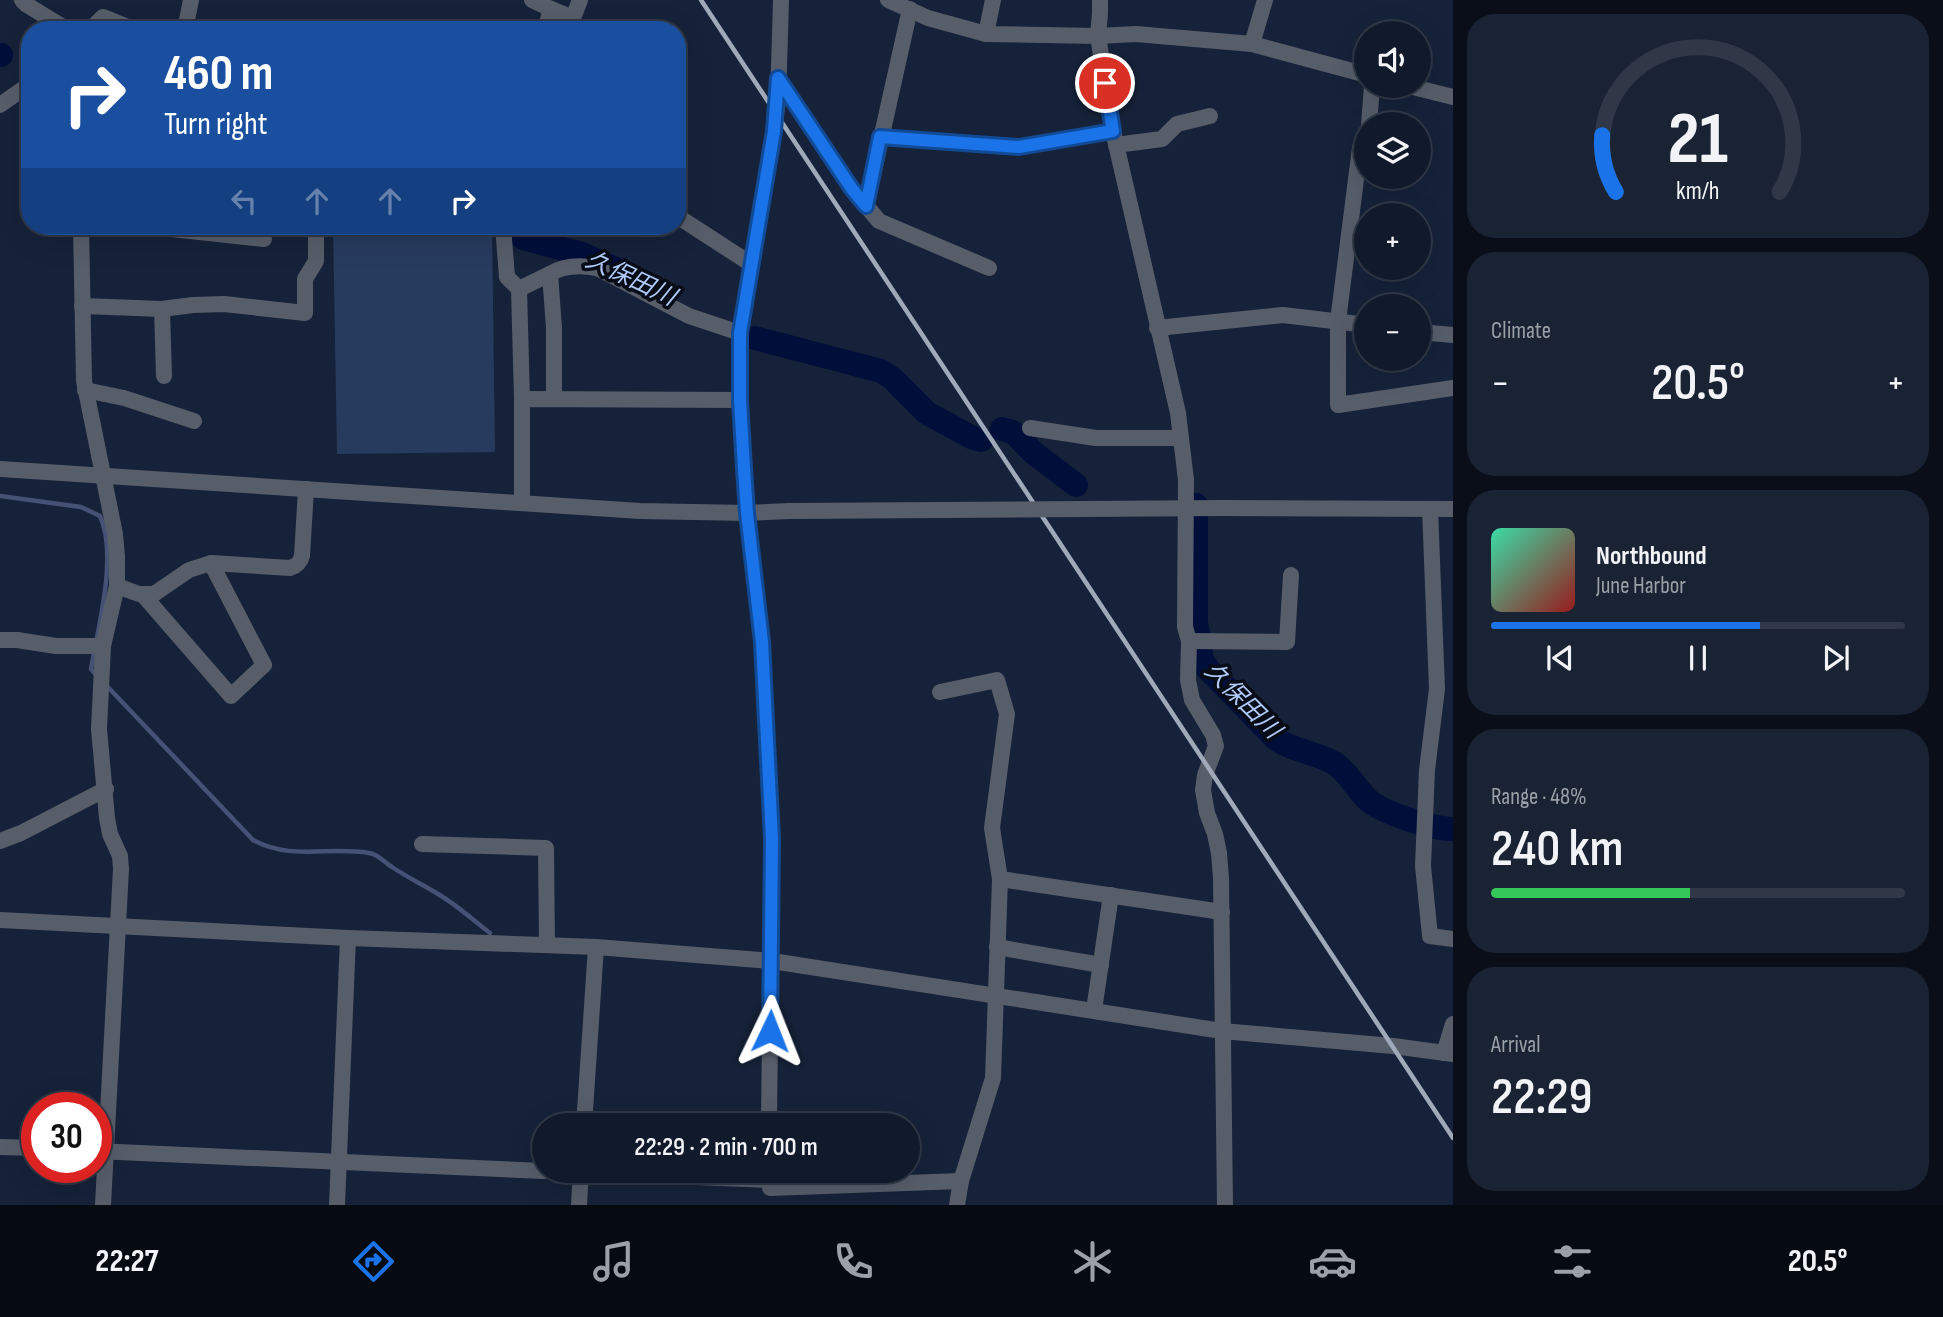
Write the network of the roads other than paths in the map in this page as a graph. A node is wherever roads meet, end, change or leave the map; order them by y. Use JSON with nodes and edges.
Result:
{"nodes":[{"id":1,"x":22,"y":0,"type":"edge"},
{"id":2,"x":191,"y":0,"type":"edge"},
{"id":3,"x":532,"y":0,"type":"edge"},
{"id":4,"x":580,"y":0,"type":"edge"},
{"id":5,"x":781,"y":0,"type":"edge"},
{"id":6,"x":888,"y":0,"type":"edge"},
{"id":7,"x":993,"y":0,"type":"edge"},
{"id":8,"x":1100,"y":0,"type":"edge"},
{"id":9,"x":1265,"y":0,"type":"edge"},
{"id":10,"x":551,"y":9,"type":"junction"},
{"id":11,"x":909,"y":9,"type":"junction"},
{"id":12,"x":53,"y":21,"type":"edge"},
{"id":13,"x":187,"y":21,"type":"edge"},
{"id":14,"x":548,"y":21,"type":"edge"},
{"id":15,"x":986,"y":34,"type":"junction"},
{"id":16,"x":1098,"y":36,"type":"junction"},
{"id":17,"x":1252,"y":44,"type":"junction"},
{"id":18,"x":1354,"y":71,"type":"edge"},
{"id":19,"x":778,"y":78,"type":"junction"},
{"id":20,"x":21,"y":90,"type":"edge"},
{"id":21,"x":1431,"y":92,"type":"edge"},
{"id":22,"x":1453,"y":97,"type":"edge"},
{"id":23,"x":0,"y":105,"type":"edge"},
{"id":24,"x":1210,"y":116,"type":"dead end"},
{"id":25,"x":880,"y":137,"type":"junction"},
{"id":26,"x":1114,"y":138,"type":"junction"},
{"id":27,"x":1355,"y":189,"type":"edge"},
{"id":28,"x":866,"y":206,"type":"junction"},
{"id":29,"x":686,"y":222,"type":"edge"},
{"id":30,"x":81,"y":235,"type":"edge"},
{"id":31,"x":227,"y":235,"type":"edge"},
{"id":32,"x":316,"y":235,"type":"edge"},
{"id":33,"x":504,"y":235,"type":"edge"},
{"id":34,"x":264,"y":239,"type":"dead end"},
{"id":35,"x":751,"y":264,"type":"junction"},
{"id":36,"x":989,"y":268,"type":"dead end"},
{"id":37,"x":550,"y":274,"type":"junction"},
{"id":38,"x":519,"y":289,"type":"junction"},
{"id":39,"x":82,"y":306,"type":"junction"},
{"id":40,"x":162,"y":309,"type":"junction"},
{"id":41,"x":1338,"y":321,"type":"junction"},
{"id":42,"x":1354,"y":323,"type":"edge"},
{"id":43,"x":1157,"y":328,"type":"junction"},
{"id":44,"x":740,"y":333,"type":"junction"},
{"id":45,"x":1431,"y":333,"type":"edge"},
{"id":46,"x":1453,"y":335,"type":"edge"},
{"id":47,"x":164,"y":376,"type":"dead end"},
{"id":48,"x":1453,"y":388,"type":"edge"},
{"id":49,"x":86,"y":390,"type":"junction"},
{"id":50,"x":522,"y":399,"type":"junction"},
{"id":51,"x":554,"y":399,"type":"junction"},
{"id":52,"x":740,"y":401,"type":"junction"},
{"id":53,"x":194,"y":421,"type":"dead end"},
{"id":54,"x":1030,"y":428,"type":"dead end"},
{"id":55,"x":1180,"y":438,"type":"junction"},
{"id":56,"x":0,"y":469,"type":"edge"},
{"id":57,"x":103,"y":475,"type":"junction"},
{"id":58,"x":306,"y":489,"type":"junction"},
{"id":59,"x":522,"y":503,"type":"junction"},
{"id":60,"x":1430,"y":509,"type":"junction"},
{"id":61,"x":1453,"y":509,"type":"edge"},
{"id":62,"x":747,"y":513,"type":"junction"},
{"id":63,"x":211,"y":564,"type":"junction"},
{"id":64,"x":1291,"y":575,"type":"dead end"},
{"id":65,"x":117,"y":586,"type":"junction"},
{"id":66,"x":144,"y":596,"type":"junction"},
{"id":67,"x":0,"y":640,"type":"edge"},
{"id":68,"x":1189,"y":641,"type":"junction"},
{"id":69,"x":103,"y":646,"type":"junction"},
{"id":70,"x":940,"y":692,"type":"dead end"},
{"id":71,"x":106,"y":789,"type":"junction"},
{"id":72,"x":0,"y":841,"type":"edge"},
{"id":73,"x":422,"y":844,"type":"dead end"},
{"id":74,"x":1000,"y":879,"type":"junction"},
{"id":75,"x":1111,"y":895,"type":"junction"},
{"id":76,"x":1222,"y":912,"type":"junction"},
{"id":77,"x":0,"y":920,"type":"edge"},
{"id":78,"x":118,"y":925,"type":"junction"},
{"id":79,"x":348,"y":937,"type":"junction"},
{"id":80,"x":1453,"y":939,"type":"edge"},
{"id":81,"x":547,"y":946,"type":"junction"},
{"id":82,"x":596,"y":947,"type":"junction"},
{"id":83,"x":997,"y":947,"type":"junction"},
{"id":84,"x":772,"y":961,"type":"junction"},
{"id":85,"x":1101,"y":965,"type":"junction"},
{"id":86,"x":995,"y":995,"type":"junction"},
{"id":87,"x":1094,"y":1010,"type":"junction"},
{"id":88,"x":1453,"y":1024,"type":"edge"},
{"id":89,"x":1222,"y":1031,"type":"junction"},
{"id":90,"x":1449,"y":1053,"type":"edge"},
{"id":91,"x":105,"y":1092,"type":"edge"},
{"id":92,"x":585,"y":1113,"type":"edge"},
{"id":93,"x":769,"y":1113,"type":"edge"},
{"id":94,"x":0,"y":1147,"type":"edge"},
{"id":95,"x":21,"y":1148,"type":"edge"},
{"id":96,"x":112,"y":1152,"type":"edge"},
{"id":97,"x":339,"y":1162,"type":"junction"},
{"id":98,"x":532,"y":1170,"type":"edge"},
{"id":99,"x":920,"y":1181,"type":"edge"},
{"id":100,"x":961,"y":1181,"type":"junction"},
{"id":101,"x":102,"y":1183,"type":"edge"},
{"id":102,"x":580,"y":1183,"type":"edge"},
{"id":103,"x":769,"y":1183,"type":"edge"},
{"id":104,"x":103,"y":1205,"type":"edge"},
{"id":105,"x":337,"y":1205,"type":"edge"},
{"id":106,"x":579,"y":1205,"type":"edge"},
{"id":107,"x":771,"y":1205,"type":"edge"},
{"id":108,"x":957,"y":1205,"type":"edge"},
{"id":109,"x":1225,"y":1205,"type":"edge"}],
"edges":[{"from":1,"to":12,"type":"street"},
{"from":2,"to":13,"type":"street"},
{"from":3,"to":10,"type":"street"},
{"from":4,"to":10,"type":"street"},
{"from":5,"to":19,"type":"street"},
{"from":6,"to":11,"type":"street"},
{"from":7,"to":15,"type":"street"},
{"from":8,"to":16,"type":"street"},
{"from":9,"to":17,"type":"street"},
{"from":10,"to":14,"type":"street"},
{"from":11,"to":15,"type":"street"},
{"from":11,"to":25,"type":"street"},
{"from":15,"to":16,"type":"street"},
{"from":16,"to":17,"type":"street"},
{"from":16,"to":26,"type":"street"},
{"from":17,"to":18,"type":"street"},
{"from":19,"to":28,"type":"street"},
{"from":19,"to":35,"type":"street"},
{"from":20,"to":23,"type":"street"},
{"from":21,"to":22,"type":"street"},
{"from":24,"to":26,"type":"street"},
{"from":25,"to":26,"type":"street"},
{"from":25,"to":28,"type":"street"},
{"from":26,"to":43,"type":"street"},
{"from":27,"to":41,"type":"street"},
{"from":28,"to":36,"type":"street"},
{"from":29,"to":35,"type":"street"},
{"from":30,"to":39,"type":"street"},
{"from":31,"to":34,"type":"street"},
{"from":32,"to":40,"type":"street"},
{"from":33,"to":38,"type":"street"},
{"from":35,"to":44,"type":"street"},
{"from":37,"to":38,"type":"street"},
{"from":37,"to":44,"type":"street"},
{"from":37,"to":51,"type":"street"},
{"from":38,"to":50,"type":"street"},
{"from":39,"to":40,"type":"street"},
{"from":39,"to":49,"type":"street"},
{"from":40,"to":47,"type":"street"},
{"from":41,"to":42,"type":"street"},
{"from":41,"to":43,"type":"street"},
{"from":41,"to":48,"type":"street"},
{"from":43,"to":55,"type":"street"},
{"from":44,"to":52,"type":"street"},
{"from":45,"to":46,"type":"street"},
{"from":49,"to":53,"type":"street"},
{"from":49,"to":57,"type":"street"},
{"from":50,"to":51,"type":"street"},
{"from":50,"to":59,"type":"street"},
{"from":51,"to":52,"type":"street"},
{"from":52,"to":62,"type":"street"},
{"from":54,"to":55,"type":"street"},
{"from":55,"to":68,"type":"street"},
{"from":56,"to":57,"type":"street"},
{"from":57,"to":58,"type":"street"},
{"from":57,"to":65,"type":"street"},
{"from":58,"to":59,"type":"street"},
{"from":58,"to":63,"type":"street"},
{"from":59,"to":62,"type":"street"},
{"from":60,"to":61,"type":"street"},
{"from":60,"to":62,"type":"street","bridge":true},
{"from":60,"to":80,"type":"street"},
{"from":62,"to":84,"type":"street"},
{"from":63,"to":66,"type":"street"},
{"from":63,"to":66,"type":"street"},
{"from":64,"to":68,"type":"street"},
{"from":65,"to":66,"type":"street"},
{"from":65,"to":69,"type":"street"},
{"from":67,"to":69,"type":"street"},
{"from":68,"to":76,"type":"street"},
{"from":69,"to":71,"type":"street"},
{"from":70,"to":74,"type":"street"},
{"from":71,"to":72,"type":"street"},
{"from":71,"to":78,"type":"street"},
{"from":73,"to":81,"type":"street"},
{"from":74,"to":75,"type":"street"},
{"from":74,"to":83,"type":"street"},
{"from":75,"to":76,"type":"street"},
{"from":75,"to":85,"type":"street"},
{"from":76,"to":89,"type":"street"},
{"from":77,"to":78,"type":"street"},
{"from":78,"to":79,"type":"street"},
{"from":78,"to":91,"type":"street"},
{"from":79,"to":81,"type":"street"},
{"from":79,"to":97,"type":"street"},
{"from":81,"to":82,"type":"street"},
{"from":82,"to":84,"type":"street"},
{"from":82,"to":92,"type":"street"},
{"from":83,"to":85,"type":"street"},
{"from":83,"to":86,"type":"street"},
{"from":84,"to":86,"type":"street"},
{"from":84,"to":93,"type":"street"},
{"from":85,"to":87,"type":"street"},
{"from":86,"to":87,"type":"street"},
{"from":86,"to":100,"type":"street"},
{"from":87,"to":89,"type":"street"},
{"from":88,"to":90,"type":"street"},
{"from":89,"to":90,"type":"street"},
{"from":89,"to":109,"type":"street"},
{"from":94,"to":95,"type":"street"},
{"from":96,"to":97,"type":"street"},
{"from":97,"to":98,"type":"street"},
{"from":97,"to":105,"type":"street"},
{"from":99,"to":100,"type":"street"},
{"from":100,"to":108,"type":"street"},
{"from":101,"to":104,"type":"street"},
{"from":102,"to":106,"type":"street"},
{"from":103,"to":107,"type":"street"}]}
